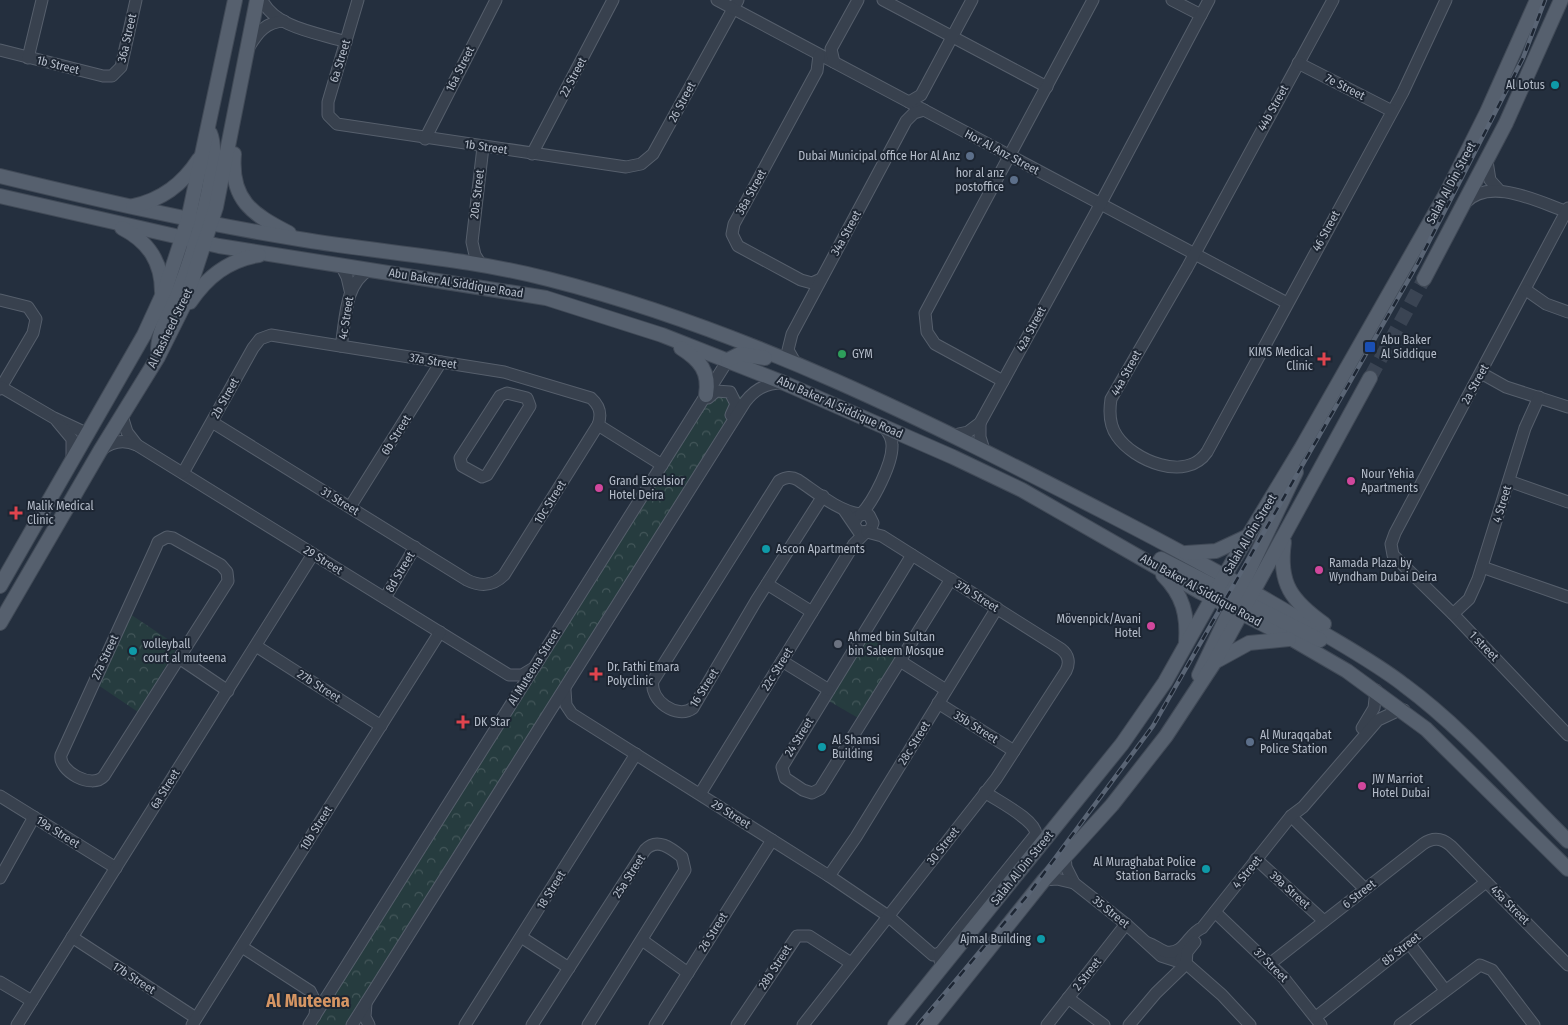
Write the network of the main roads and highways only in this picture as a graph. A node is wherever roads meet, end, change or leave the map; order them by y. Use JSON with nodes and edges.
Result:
{"nodes":[{"id":1,"x":235,"y":0,"type":"edge"},
{"id":2,"x":257,"y":0,"type":"edge"},
{"id":3,"x":1537,"y":0,"type":"edge"},
{"id":4,"x":1561,"y":0,"type":"edge"},
{"id":5,"x":240,"y":87,"type":"junction"},
{"id":6,"x":209,"y":130,"type":"junction"},
{"id":7,"x":205,"y":148,"type":"junction"},
{"id":8,"x":0,"y":176,"type":"edge"},
{"id":9,"x":0,"y":196,"type":"edge"},
{"id":10,"x":130,"y":207,"type":"junction"},
{"id":11,"x":103,"y":219,"type":"junction"},
{"id":12,"x":200,"y":222,"type":"junction"},
{"id":13,"x":300,"y":240,"type":"junction"},
{"id":14,"x":194,"y":241,"type":"junction"},
{"id":15,"x":264,"y":254,"type":"junction"},
{"id":16,"x":1424,"y":279,"type":"tunnel mouth"},
{"id":17,"x":159,"y":303,"type":"junction"},
{"id":18,"x":174,"y":326,"type":"junction"},
{"id":19,"x":662,"y":335,"type":"junction"},
{"id":20,"x":158,"y":357,"type":"junction"},
{"id":21,"x":780,"y":357,"type":"junction"},
{"id":22,"x":728,"y":360,"type":"junction"},
{"id":23,"x":1370,"y":378,"type":"tunnel mouth"},
{"id":24,"x":706,"y":395,"type":"road end"},
{"id":25,"x":88,"y":434,"type":"junction"},
{"id":26,"x":1302,"y":447,"type":"junction"},
{"id":27,"x":989,"y":474,"type":"junction"},
{"id":28,"x":1052,"y":486,"type":"junction"},
{"id":29,"x":1287,"y":532,"type":"junction"},
{"id":30,"x":1249,"y":535,"type":"junction"},
{"id":31,"x":1116,"y":543,"type":"junction"},
{"id":32,"x":45,"y":544,"type":"junction"},
{"id":33,"x":1182,"y":552,"type":"junction"},
{"id":34,"x":1147,"y":561,"type":"junction"},
{"id":35,"x":1225,"y":575,"type":"junction"},
{"id":36,"x":0,"y":586,"type":"edge"},
{"id":37,"x":1215,"y":593,"type":"junction"},
{"id":38,"x":1242,"y":599,"type":"junction"},
{"id":39,"x":0,"y":623,"type":"edge"},
{"id":40,"x":1292,"y":639,"type":"junction"},
{"id":41,"x":1186,"y":646,"type":"junction"},
{"id":42,"x":1351,"y":649,"type":"junction"},
{"id":43,"x":1214,"y":664,"type":"junction"},
{"id":44,"x":1196,"y":692,"type":"junction"},
{"id":45,"x":1568,"y":841,"type":"edge"},
{"id":46,"x":1568,"y":868,"type":"edge"},
{"id":47,"x":895,"y":1025,"type":"edge"},
{"id":48,"x":928,"y":1025,"type":"edge"}],
"edges":[{"from":1,"to":6,"type":"main road","name":"Al Rasheed Street"},
{"from":2,"to":5,"type":"main road","name":"Al Rasheed Street"},
{"from":3,"to":26,"type":"main road","name":"Salah Al Din Street"},
{"from":4,"to":16,"type":"main road","name":"Salah Al Din Street"},
{"from":5,"to":12,"type":"main road","name":"Al Rasheed Street"},
{"from":5,"to":13,"type":"main road"},
{"from":6,"to":7,"type":"main road","name":"Al Rasheed Street"},
{"from":6,"to":12,"type":"main road"},
{"from":7,"to":10,"type":"main road"},
{"from":7,"to":12,"type":"main road","name":"Al Rasheed Street"},
{"from":8,"to":10,"type":"main road","name":"Abu Baker Al Siddique Road"},
{"from":9,"to":11,"type":"main road","name":"Abu Baker Al Siddique Road"},
{"from":10,"to":12,"type":"main road","name":"Abu Baker Al Siddique Road"},
{"from":11,"to":14,"type":"main road","name":"Abu Baker Al Siddique Road"},
{"from":11,"to":17,"type":"main road"},
{"from":12,"to":13,"type":"main road","name":"Abu Baker Al Siddique Road"},
{"from":12,"to":14,"type":"main road","name":"Al Rasheed Street"},
{"from":12,"to":14,"type":"main road","name":"Al Rasheed Street"},
{"from":13,"to":21,"type":"main road","name":"Abu Baker Al Siddique Road"},
{"from":14,"to":15,"type":"main road","name":"Abu Baker Al Siddique Road"},
{"from":14,"to":17,"type":"main road","name":"Al Rasheed Street"},
{"from":14,"to":18,"type":"main road","name":"Al Rasheed Street"},
{"from":14,"to":20,"type":"main road"},
{"from":15,"to":18,"type":"main road"},
{"from":15,"to":19,"type":"main road","name":"Abu Baker Al Siddique Road"},
{"from":17,"to":25,"type":"main road","name":"Al Rasheed Street"},
{"from":18,"to":20,"type":"main road","name":"Al Rasheed Street"},
{"from":19,"to":22,"type":"main road","name":"Abu Baker Al Siddique Road"},
{"from":19,"to":24,"type":"main road"},
{"from":20,"to":32,"type":"main road","name":"Al Rasheed Street"},
{"from":21,"to":22,"type":"main road"},
{"from":21,"to":28,"type":"main road","name":"Abu Baker Al Siddique Road"},
{"from":22,"to":27,"type":"main road","name":"Abu Baker Al Siddique Road"},
{"from":23,"to":29,"type":"main road","name":"Salah Al Din Street"},
{"from":25,"to":32,"type":"main road"},
{"from":25,"to":36,"type":"main road","name":"Al Rasheed Street"},
{"from":26,"to":30,"type":"main road","name":"Salah Al Din Street"},
{"from":26,"to":38,"type":"main road"},
{"from":27,"to":28,"type":"main road"},
{"from":27,"to":31,"type":"main road","name":"Abu Baker Al Siddique Road"},
{"from":28,"to":33,"type":"main road","name":"Abu Baker Al Siddique Road"},
{"from":29,"to":38,"type":"main road","name":"Salah Al Din Street"},
{"from":29,"to":42,"type":"main road"},
{"from":30,"to":33,"type":"main road"},
{"from":30,"to":35,"type":"main road","name":"Salah Al Din Street"},
{"from":31,"to":34,"type":"main road","name":"Abu Baker Al Siddique Road"},
{"from":31,"to":37,"type":"main road"},
{"from":32,"to":39,"type":"main road","name":"Al Rasheed Street"},
{"from":33,"to":35,"type":"main road","name":"Abu Baker Al Siddique Road"},
{"from":34,"to":37,"type":"main road","name":"Abu Baker Al Siddique Road"},
{"from":34,"to":41,"type":"main road"},
{"from":35,"to":37,"type":"main road","name":"Salah Al Din Street"},
{"from":35,"to":38,"type":"main road","name":"Abu Baker Al Siddique Road"},
{"from":37,"to":38,"type":"main road"},
{"from":37,"to":41,"type":"main road","name":"Salah Al Din Street"},
{"from":38,"to":40,"type":"main road","name":"Abu Baker Al Siddique Road"},
{"from":38,"to":42,"type":"main road"},
{"from":38,"to":43,"type":"main road","name":"Salah Al Din Street"},
{"from":38,"to":44,"type":"main road"},
{"from":40,"to":43,"type":"main road"},
{"from":40,"to":46,"type":"main road","name":"Abu Baker Al Siddique Road"},
{"from":41,"to":47,"type":"main road","name":"Salah Al Din Street"},
{"from":42,"to":45,"type":"main road"},
{"from":43,"to":44,"type":"main road","name":"Salah Al Din Street"},
{"from":44,"to":48,"type":"main road","name":"Salah Al Din Street"}]}
